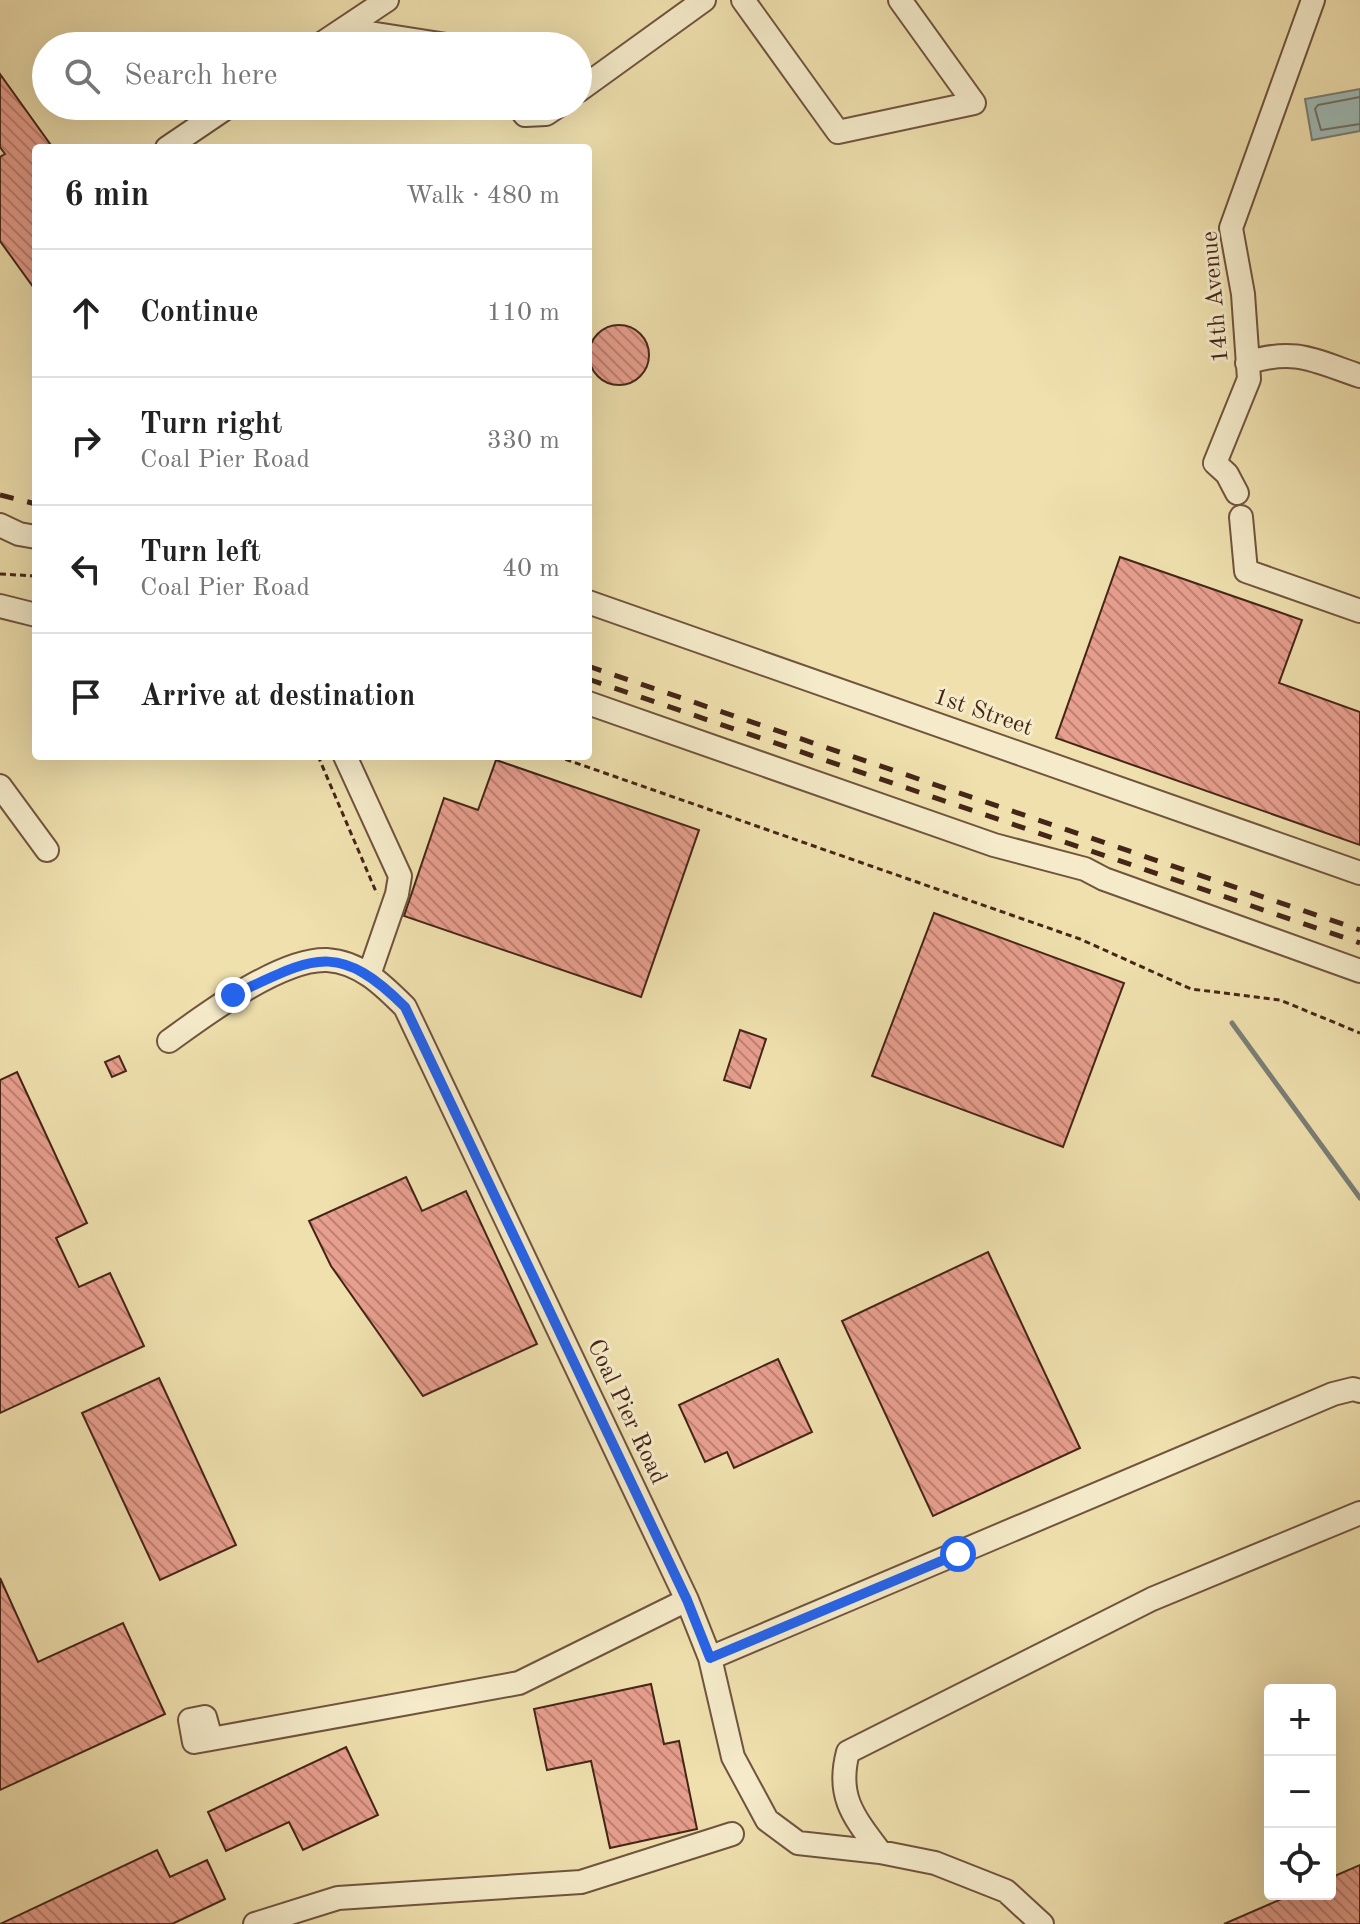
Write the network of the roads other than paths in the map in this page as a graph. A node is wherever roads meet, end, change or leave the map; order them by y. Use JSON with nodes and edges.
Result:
{"nodes":[{"id":1,"x":387,"y":0,"type":"edge"},
{"id":2,"x":704,"y":0,"type":"edge"},
{"id":3,"x":743,"y":0,"type":"edge"},
{"id":4,"x":900,"y":0,"type":"edge"},
{"id":5,"x":1313,"y":0,"type":"edge"},
{"id":6,"x":344,"y":29,"type":"junction"},
{"id":7,"x":339,"y":32,"type":"edge"},
{"id":8,"x":363,"y":32,"type":"edge"},
{"id":9,"x":592,"y":81,"type":"edge"},
{"id":10,"x":208,"y":120,"type":"edge"},
{"id":11,"x":173,"y":144,"type":"edge"},
{"id":12,"x":1247,"y":363,"type":"junction"},
{"id":13,"x":1360,"y":376,"type":"edge"},
{"id":14,"x":1237,"y":493,"type":"dead end"},
{"id":15,"x":1241,"y":517,"type":"dead end"},
{"id":16,"x":0,"y":525,"type":"edge"},
{"id":17,"x":32,"y":536,"type":"edge"},
{"id":18,"x":592,"y":603,"type":"edge"},
{"id":19,"x":0,"y":606,"type":"edge"},
{"id":20,"x":1360,"y":611,"type":"edge"},
{"id":21,"x":32,"y":614,"type":"edge"},
{"id":22,"x":592,"y":704,"type":"edge"},
{"id":23,"x":347,"y":760,"type":"edge"},
{"id":24,"x":0,"y":786,"type":"edge"},
{"id":25,"x":47,"y":850,"type":"dead end"},
{"id":26,"x":1360,"y":873,"type":"edge"},
{"id":27,"x":1360,"y":971,"type":"edge"},
{"id":28,"x":369,"y":975,"type":"junction"},
{"id":29,"x":169,"y":1041,"type":"dead end"},
{"id":30,"x":1360,"y":1391,"type":"edge"},
{"id":31,"x":1360,"y":1513,"type":"edge"},
{"id":32,"x":687,"y":1600,"type":"junction"},
{"id":33,"x":710,"y":1658,"type":"junction"},
{"id":34,"x":211,"y":1739,"type":"dead end"},
{"id":35,"x":732,"y":1834,"type":"dead end"},
{"id":36,"x":880,"y":1852,"type":"junction"},
{"id":37,"x":255,"y":1924,"type":"edge"},
{"id":38,"x":1042,"y":1924,"type":"edge"}],
"edges":[{"from":1,"to":6,"type":"street"},
{"from":2,"to":9,"type":"street"},
{"from":3,"to":4,"type":"street"},
{"from":5,"to":12,"type":"street","name":"14th Avenue"},
{"from":6,"to":7,"type":"street"},
{"from":6,"to":8,"type":"street"},
{"from":10,"to":11,"type":"street"},
{"from":12,"to":13,"type":"street"},
{"from":12,"to":14,"type":"street","name":"14th Avenue"},
{"from":15,"to":20,"type":"street"},
{"from":16,"to":17,"type":"street"},
{"from":18,"to":26,"type":"street","name":"1st Street"},
{"from":19,"to":21,"type":"street"},
{"from":22,"to":27,"type":"street"},
{"from":23,"to":28,"type":"street"},
{"from":24,"to":25,"type":"street"},
{"from":28,"to":29,"type":"street","name":"Coal Pier Road"},
{"from":28,"to":32,"type":"street","name":"Coal Pier Road"},
{"from":30,"to":33,"type":"street"},
{"from":31,"to":36,"type":"street"},
{"from":32,"to":33,"type":"street","name":"Coal Pier Road"},
{"from":32,"to":34,"type":"street"},
{"from":33,"to":36,"type":"street","name":"Coal Pier Road"},
{"from":35,"to":37,"type":"street"},
{"from":36,"to":38,"type":"street","name":"Coal Pier Road"}]}
